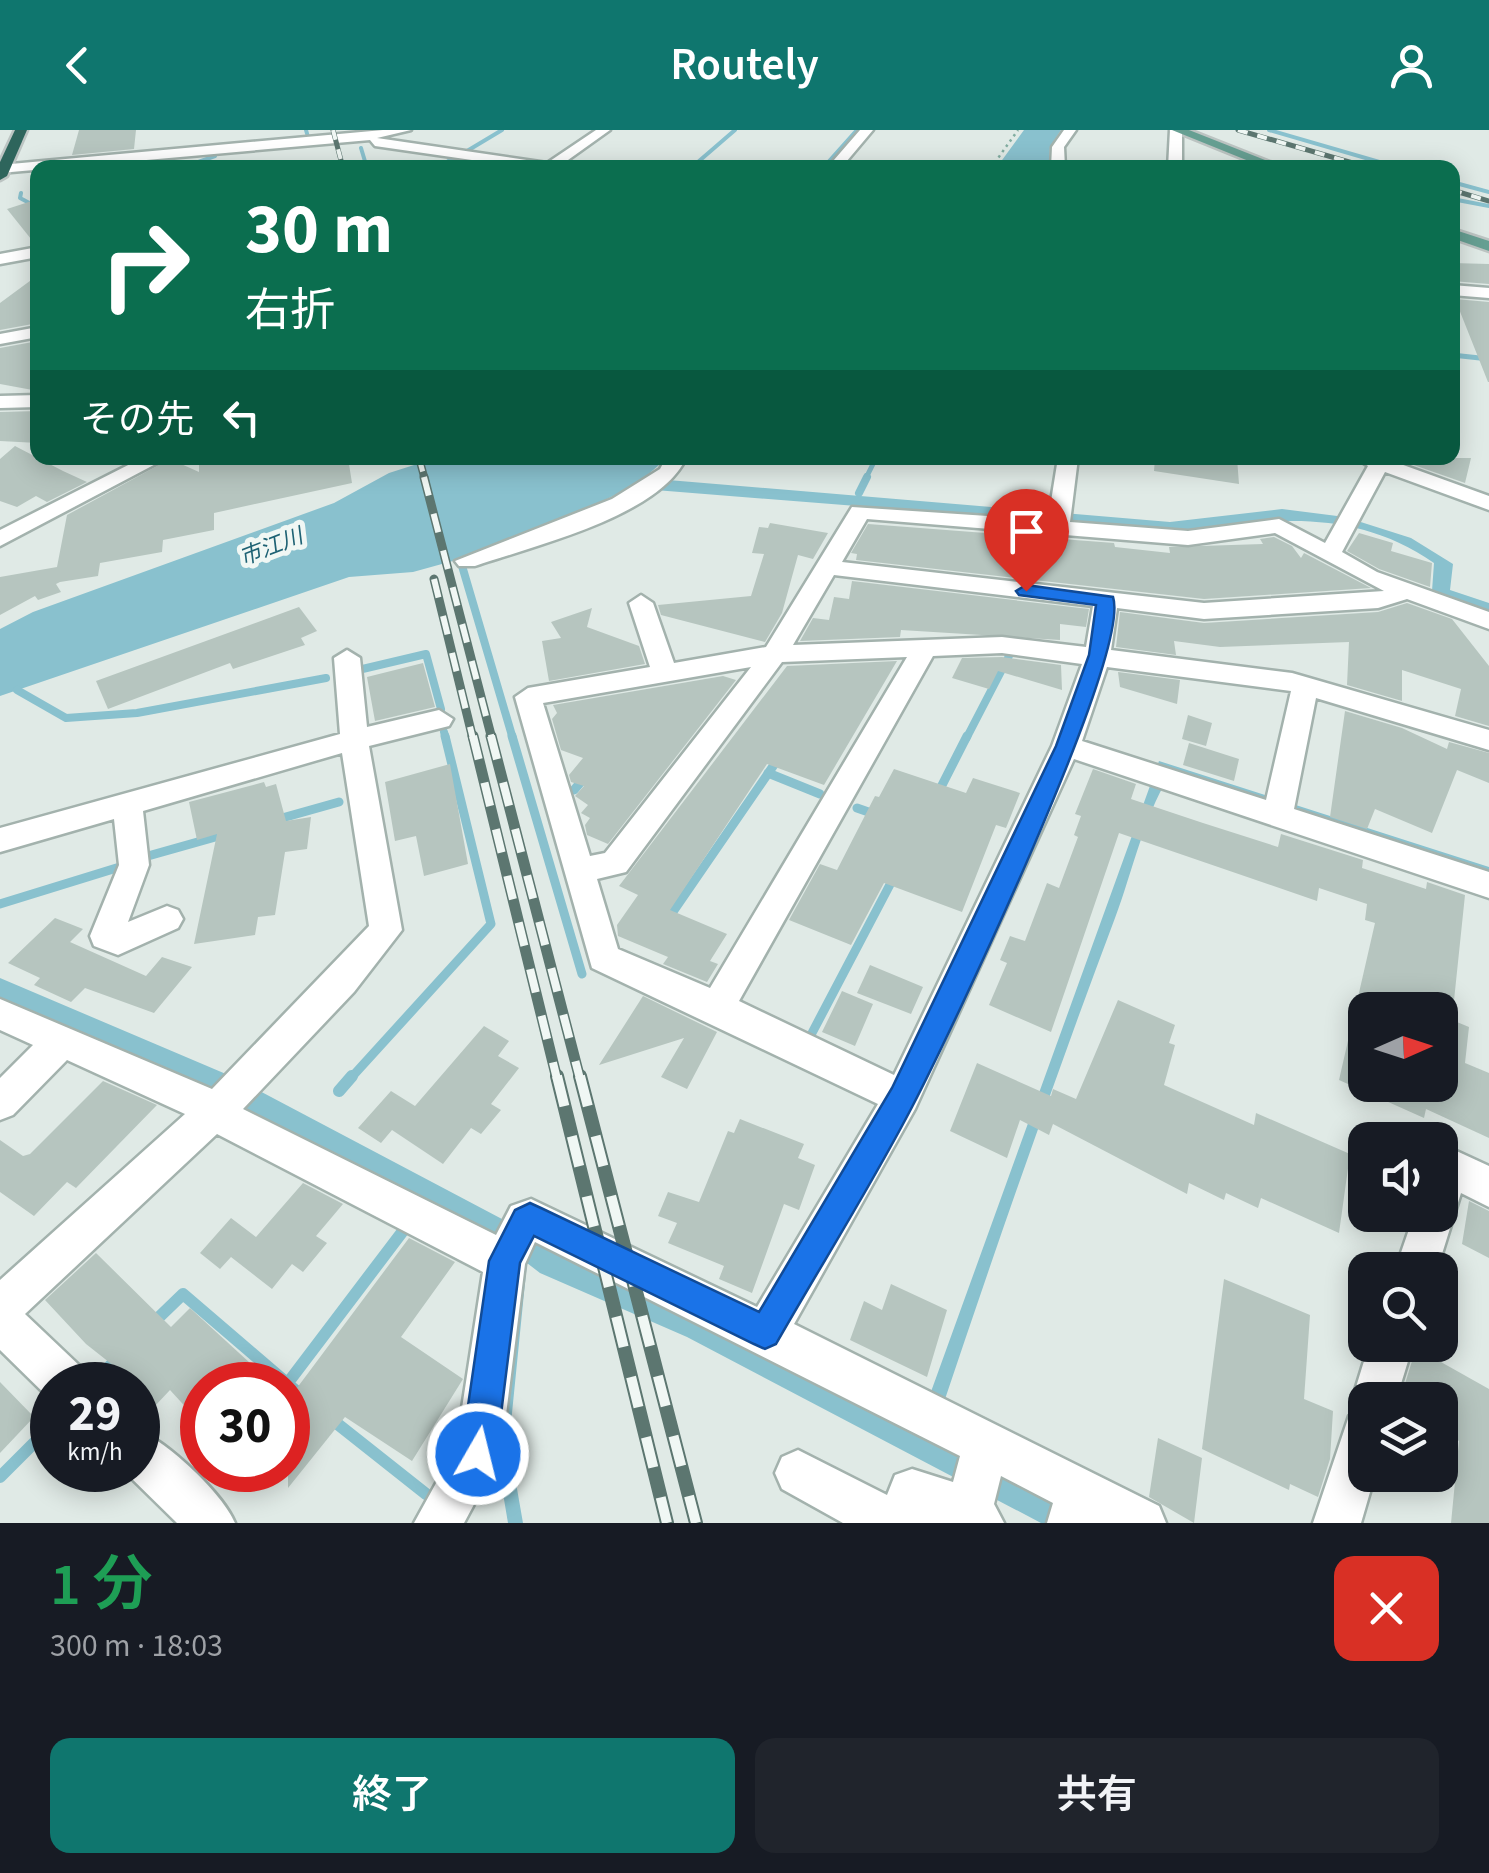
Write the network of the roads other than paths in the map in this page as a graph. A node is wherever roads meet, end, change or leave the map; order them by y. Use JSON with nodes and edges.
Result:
{"nodes":[{"id":1,"x":21,"y":130,"type":"edge"},
{"id":2,"x":406,"y":130,"type":"edge"},
{"id":3,"x":604,"y":130,"type":"edge"},
{"id":4,"x":867,"y":130,"type":"edge"},
{"id":5,"x":1070,"y":130,"type":"edge"},
{"id":6,"x":1177,"y":130,"type":"edge"},
{"id":7,"x":313,"y":136,"type":"edge"},
{"id":8,"x":353,"y":141,"type":"edge"},
{"id":9,"x":99,"y":160,"type":"edge"},
{"id":10,"x":270,"y":160,"type":"edge"},
{"id":11,"x":496,"y":160,"type":"edge"},
{"id":12,"x":559,"y":160,"type":"edge"},
{"id":13,"x":840,"y":160,"type":"edge"},
{"id":14,"x":1058,"y":160,"type":"edge"},
{"id":15,"x":1175,"y":160,"type":"edge"},
{"id":16,"x":1258,"y":160,"type":"edge"},
{"id":17,"x":30,"y":168,"type":"edge"},
{"id":18,"x":1,"y":171,"type":"edge"},
{"id":19,"x":1460,"y":235,"type":"edge"},
{"id":20,"x":1489,"y":246,"type":"edge"},
{"id":21,"x":30,"y":253,"type":"edge"},
{"id":22,"x":0,"y":259,"type":"edge"},
{"id":23,"x":1460,"y":291,"type":"edge"},
{"id":24,"x":1489,"y":293,"type":"edge"},
{"id":25,"x":30,"y":333,"type":"edge"},
{"id":26,"x":0,"y":339,"type":"edge"},
{"id":27,"x":30,"y":401,"type":"edge"},
{"id":28,"x":0,"y":402,"type":"edge"},
{"id":29,"x":144,"y":465,"type":"edge"},
{"id":30,"x":676,"y":465,"type":"edge"},
{"id":31,"x":1067,"y":465,"type":"edge"},
{"id":32,"x":1371,"y":465,"type":"edge"},
{"id":33,"x":1387,"y":465,"type":"edge"},
{"id":34,"x":1489,"y":502,"type":"edge"},
{"id":35,"x":1059,"y":520,"type":"junction"},
{"id":36,"x":0,"y":540,"type":"edge"},
{"id":37,"x":1330,"y":554,"type":"junction"},
{"id":38,"x":467,"y":561,"type":"dead end"},
{"id":39,"x":824,"y":568,"type":"junction"},
{"id":40,"x":1408,"y":592,"type":"junction"},
{"id":41,"x":1106,"y":601,"type":"junction"},
{"id":42,"x":641,"y":603,"type":"dead end"},
{"id":43,"x":1489,"y":621,"type":"edge"},
{"id":44,"x":925,"y":648,"type":"junction"},
{"id":45,"x":775,"y":654,"type":"junction"},
{"id":46,"x":1098,"y":655,"type":"junction"},
{"id":47,"x":347,"y":658,"type":"dead end"},
{"id":48,"x":665,"y":673,"type":"junction"},
{"id":49,"x":1304,"y":686,"type":"junction"},
{"id":50,"x":439,"y":719,"type":"dead end"},
{"id":51,"x":354,"y":740,"type":"junction"},
{"id":52,"x":1489,"y":740,"type":"edge"},
{"id":53,"x":1066,"y":746,"type":"junction"},
{"id":54,"x":127,"y":804,"type":"junction"},
{"id":55,"x":1280,"y":806,"type":"junction"},
{"id":56,"x":0,"y":840,"type":"edge"},
{"id":57,"x":580,"y":871,"type":"junction"},
{"id":58,"x":1489,"y":885,"type":"edge"},
{"id":59,"x":168,"y":920,"type":"dead end"},
{"id":60,"x":717,"y":1007,"type":"junction"},
{"id":61,"x":0,"y":1014,"type":"edge"},
{"id":62,"x":62,"y":1040,"type":"junction"},
{"id":63,"x":902,"y":1098,"type":"junction"},
{"id":64,"x":230,"y":1100,"type":"junction"},
{"id":65,"x":0,"y":1102,"type":"edge"},
{"id":66,"x":1458,"y":1170,"type":"edge"},
{"id":67,"x":1489,"y":1186,"type":"edge"},
{"id":68,"x":512,"y":1245,"type":"junction"},
{"id":69,"x":0,"y":1308,"type":"edge"},
{"id":70,"x":0,"y":1320,"type":"edge"},
{"id":71,"x":765,"y":1332,"type":"junction"},
{"id":72,"x":43,"y":1362,"type":"edge"},
{"id":73,"x":160,"y":1473,"type":"edge"},
{"id":74,"x":798,"y":1473,"type":"dead end"},
{"id":75,"x":978,"y":1486,"type":"edge"},
{"id":76,"x":1348,"y":1487,"type":"edge"},
{"id":77,"x":1076,"y":1506,"type":"edge"},
{"id":78,"x":211,"y":1523,"type":"edge"},
{"id":79,"x":438,"y":1523,"type":"edge"},
{"id":80,"x":890,"y":1523,"type":"edge"},
{"id":81,"x":899,"y":1523,"type":"edge"},
{"id":82,"x":1142,"y":1523,"type":"edge"},
{"id":83,"x":1337,"y":1523,"type":"edge"}],
"edges":[{"from":1,"to":18,"type":"highway"},
{"from":2,"to":8,"type":"street"},
{"from":3,"to":12,"type":"street"},
{"from":4,"to":13,"type":"street"},
{"from":5,"to":14,"type":"street"},
{"from":6,"to":15,"type":"street"},
{"from":6,"to":16,"type":"main road"},
{"from":7,"to":8,"type":"street"},
{"from":7,"to":9,"type":"street"},
{"from":7,"to":10,"type":"street"},
{"from":8,"to":11,"type":"street"},
{"from":17,"to":18,"type":"street"},
{"from":19,"to":20,"type":"main road"},
{"from":21,"to":22,"type":"street"},
{"from":23,"to":24,"type":"street"},
{"from":25,"to":26,"type":"street"},
{"from":27,"to":28,"type":"street"},
{"from":29,"to":36,"type":"street"},
{"from":30,"to":38,"type":"street"},
{"from":31,"to":35,"type":"street"},
{"from":32,"to":37,"type":"street"},
{"from":33,"to":34,"type":"street"},
{"from":35,"to":37,"type":"street"},
{"from":35,"to":39,"type":"street"},
{"from":37,"to":40,"type":"street"},
{"from":39,"to":41,"type":"street"},
{"from":39,"to":45,"type":"street"},
{"from":40,"to":41,"type":"street"},
{"from":40,"to":43,"type":"street"},
{"from":41,"to":46,"type":"street"},
{"from":42,"to":48,"type":"street"},
{"from":44,"to":45,"type":"street"},
{"from":44,"to":46,"type":"street"},
{"from":44,"to":60,"type":"street"},
{"from":45,"to":48,"type":"street"},
{"from":45,"to":57,"type":"street"},
{"from":46,"to":49,"type":"street"},
{"from":46,"to":53,"type":"street"},
{"from":47,"to":51,"type":"street"},
{"from":48,"to":57,"type":"street"},
{"from":49,"to":52,"type":"street"},
{"from":49,"to":55,"type":"street"},
{"from":50,"to":51,"type":"street"},
{"from":51,"to":54,"type":"street"},
{"from":51,"to":64,"type":"street"},
{"from":53,"to":55,"type":"street"},
{"from":53,"to":63,"type":"street"},
{"from":54,"to":56,"type":"street"},
{"from":54,"to":59,"type":"street"},
{"from":55,"to":58,"type":"street"},
{"from":57,"to":60,"type":"street"},
{"from":60,"to":63,"type":"street"},
{"from":61,"to":62,"type":"street"},
{"from":62,"to":64,"type":"street"},
{"from":62,"to":65,"type":"street"},
{"from":63,"to":71,"type":"street"},
{"from":64,"to":68,"type":"street"},
{"from":64,"to":69,"type":"street"},
{"from":66,"to":67,"type":"street"},
{"from":68,"to":71,"type":"street"},
{"from":68,"to":79,"type":"street"},
{"from":70,"to":72,"type":"street"},
{"from":71,"to":75,"type":"street"},
{"from":73,"to":78,"type":"street"},
{"from":74,"to":80,"type":"street"},
{"from":75,"to":77,"type":"street"},
{"from":75,"to":81,"type":"street"},
{"from":76,"to":83,"type":"street"},
{"from":77,"to":82,"type":"street"}]}
